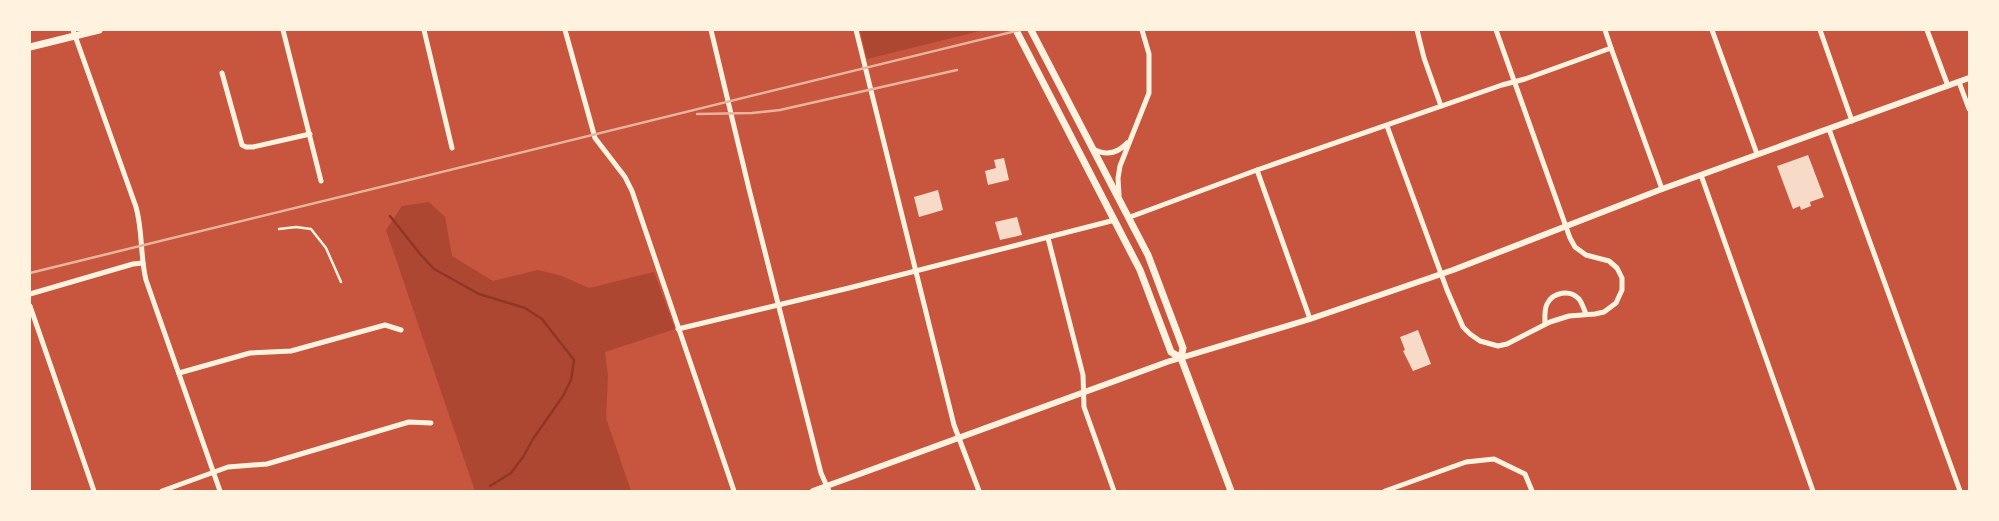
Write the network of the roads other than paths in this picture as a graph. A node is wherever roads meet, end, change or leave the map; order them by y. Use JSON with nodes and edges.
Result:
{"nodes":[{"id":1,"x":99,"y":30,"type":"edge"},
{"id":2,"x":283,"y":30,"type":"edge"},
{"id":3,"x":424,"y":30,"type":"edge"},
{"id":4,"x":565,"y":30,"type":"edge"},
{"id":5,"x":711,"y":30,"type":"edge"},
{"id":6,"x":856,"y":30,"type":"edge"},
{"id":7,"x":1016,"y":30,"type":"edge"},
{"id":8,"x":1031,"y":30,"type":"edge"},
{"id":9,"x":1142,"y":30,"type":"edge"},
{"id":10,"x":1416,"y":30,"type":"edge"},
{"id":11,"x":1496,"y":30,"type":"edge"},
{"id":12,"x":1605,"y":30,"type":"edge"},
{"id":13,"x":1712,"y":30,"type":"edge"},
{"id":14,"x":1820,"y":30,"type":"edge"},
{"id":15,"x":1928,"y":30,"type":"edge"},
{"id":16,"x":74,"y":33,"type":"edge"},
{"id":17,"x":30,"y":46,"type":"edge"},
{"id":18,"x":1611,"y":48,"type":"junction"},
{"id":19,"x":222,"y":73,"type":"dead end"},
{"id":20,"x":1969,"y":78,"type":"edge"},
{"id":21,"x":1515,"y":82,"type":"junction"},
{"id":22,"x":1960,"y":82,"type":"junction"},
{"id":23,"x":1948,"y":86,"type":"junction"},
{"id":24,"x":1441,"y":106,"type":"junction"},
{"id":25,"x":1969,"y":109,"type":"edge"},
{"id":26,"x":1852,"y":121,"type":"junction"},
{"id":27,"x":1387,"y":126,"type":"junction"},
{"id":28,"x":1829,"y":129,"type":"junction"},
{"id":29,"x":310,"y":134,"type":"junction"},
{"id":30,"x":1130,"y":139,"type":"junction"},
{"id":31,"x":452,"y":148,"type":"dead end"},
{"id":32,"x":1093,"y":149,"type":"junction"},
{"id":33,"x":1757,"y":154,"type":"junction"},
{"id":34,"x":1257,"y":170,"type":"junction"},
{"id":35,"x":1700,"y":175,"type":"junction"},
{"id":36,"x":321,"y":181,"type":"dead end"},
{"id":37,"x":1662,"y":189,"type":"junction"},
{"id":38,"x":1121,"y":202,"type":"junction"},
{"id":39,"x":1130,"y":218,"type":"junction"},
{"id":40,"x":1114,"y":220,"type":"junction"},
{"id":41,"x":1566,"y":227,"type":"junction"},
{"id":42,"x":279,"y":229,"type":"dead end"},
{"id":43,"x":1048,"y":238,"type":"junction"},
{"id":44,"x":143,"y":263,"type":"junction"},
{"id":45,"x":915,"y":272,"type":"junction"},
{"id":46,"x":1441,"y":273,"type":"junction"},
{"id":47,"x":341,"y":282,"type":"dead end"},
{"id":48,"x":30,"y":294,"type":"edge"},
{"id":49,"x":778,"y":305,"type":"junction"},
{"id":50,"x":30,"y":306,"type":"edge"},
{"id":51,"x":1586,"y":314,"type":"junction"},
{"id":52,"x":1310,"y":319,"type":"junction"},
{"id":53,"x":1545,"y":324,"type":"junction"},
{"id":54,"x":678,"y":329,"type":"junction"},
{"id":55,"x":401,"y":330,"type":"dead end"},
{"id":56,"x":1181,"y":358,"type":"junction"},
{"id":57,"x":179,"y":373,"type":"junction"},
{"id":58,"x":1084,"y":393,"type":"junction"},
{"id":59,"x":431,"y":423,"type":"dead end"},
{"id":60,"x":959,"y":438,"type":"junction"},
{"id":61,"x":213,"y":472,"type":"junction"},
{"id":62,"x":828,"y":488,"type":"edge"},
{"id":63,"x":94,"y":491,"type":"edge"},
{"id":64,"x":162,"y":491,"type":"edge"},
{"id":65,"x":220,"y":491,"type":"edge"},
{"id":66,"x":734,"y":491,"type":"edge"},
{"id":67,"x":813,"y":491,"type":"edge"},
{"id":68,"x":979,"y":491,"type":"edge"},
{"id":69,"x":1114,"y":491,"type":"edge"},
{"id":70,"x":1231,"y":491,"type":"edge"},
{"id":71,"x":1385,"y":491,"type":"edge"},
{"id":72,"x":1532,"y":491,"type":"edge"},
{"id":73,"x":1813,"y":491,"type":"edge"},
{"id":74,"x":1960,"y":491,"type":"edge"}],
"edges":[{"from":1,"to":16,"type":"main road"},
{"from":2,"to":29,"type":"street"},
{"from":3,"to":31,"type":"street"},
{"from":4,"to":54,"type":"street"},
{"from":5,"to":49,"type":"street"},
{"from":6,"to":45,"type":"street"},
{"from":7,"to":40,"type":"main road"},
{"from":8,"to":32,"type":"main road"},
{"from":9,"to":30,"type":"street"},
{"from":10,"to":24,"type":"street"},
{"from":11,"to":21,"type":"street"},
{"from":12,"to":18,"type":"street"},
{"from":13,"to":33,"type":"street"},
{"from":14,"to":26,"type":"street"},
{"from":15,"to":23,"type":"street"},
{"from":16,"to":17,"type":"main road"},
{"from":16,"to":44,"type":"street"},
{"from":18,"to":21,"type":"street"},
{"from":18,"to":37,"type":"street"},
{"from":19,"to":29,"type":"street"},
{"from":20,"to":22,"type":"street"},
{"from":21,"to":24,"type":"street"},
{"from":21,"to":41,"type":"street"},
{"from":22,"to":23,"type":"street"},
{"from":22,"to":25,"type":"street"},
{"from":23,"to":26,"type":"street"},
{"from":24,"to":27,"type":"street"},
{"from":26,"to":28,"type":"street"},
{"from":27,"to":34,"type":"street"},
{"from":27,"to":46,"type":"street"},
{"from":28,"to":33,"type":"street"},
{"from":28,"to":74,"type":"street"},
{"from":29,"to":36,"type":"street"},
{"from":30,"to":32,"type":"street"},
{"from":30,"to":38,"type":"street"},
{"from":32,"to":38,"type":"main road"},
{"from":33,"to":35,"type":"street"},
{"from":34,"to":39,"type":"street"},
{"from":34,"to":52,"type":"street"},
{"from":35,"to":37,"type":"street"},
{"from":35,"to":73,"type":"street"},
{"from":37,"to":41,"type":"street"},
{"from":38,"to":39,"type":"main road"},
{"from":39,"to":56,"type":"main road"},
{"from":40,"to":43,"type":"street"},
{"from":40,"to":56,"type":"main road"},
{"from":41,"to":46,"type":"street"},
{"from":41,"to":51,"type":"street"},
{"from":42,"to":47,"type":"lane"},
{"from":43,"to":45,"type":"street"},
{"from":43,"to":58,"type":"street"},
{"from":44,"to":48,"type":"street"},
{"from":44,"to":57,"type":"street"},
{"from":45,"to":49,"type":"street"},
{"from":45,"to":60,"type":"street"},
{"from":46,"to":52,"type":"street"},
{"from":46,"to":53,"type":"street"},
{"from":49,"to":54,"type":"street"},
{"from":49,"to":62,"type":"street"},
{"from":50,"to":63,"type":"street"},
{"from":51,"to":53,"type":"street"},
{"from":51,"to":53,"type":"street"},
{"from":52,"to":56,"type":"street"},
{"from":54,"to":66,"type":"street"},
{"from":55,"to":57,"type":"street"},
{"from":56,"to":58,"type":"street"},
{"from":56,"to":70,"type":"main road"},
{"from":57,"to":61,"type":"street"},
{"from":58,"to":60,"type":"street"},
{"from":58,"to":69,"type":"street"},
{"from":59,"to":61,"type":"street"},
{"from":60,"to":62,"type":"street"},
{"from":60,"to":68,"type":"street"},
{"from":61,"to":64,"type":"street"},
{"from":61,"to":65,"type":"street"},
{"from":62,"to":67,"type":"street"},
{"from":71,"to":72,"type":"street"}]}
